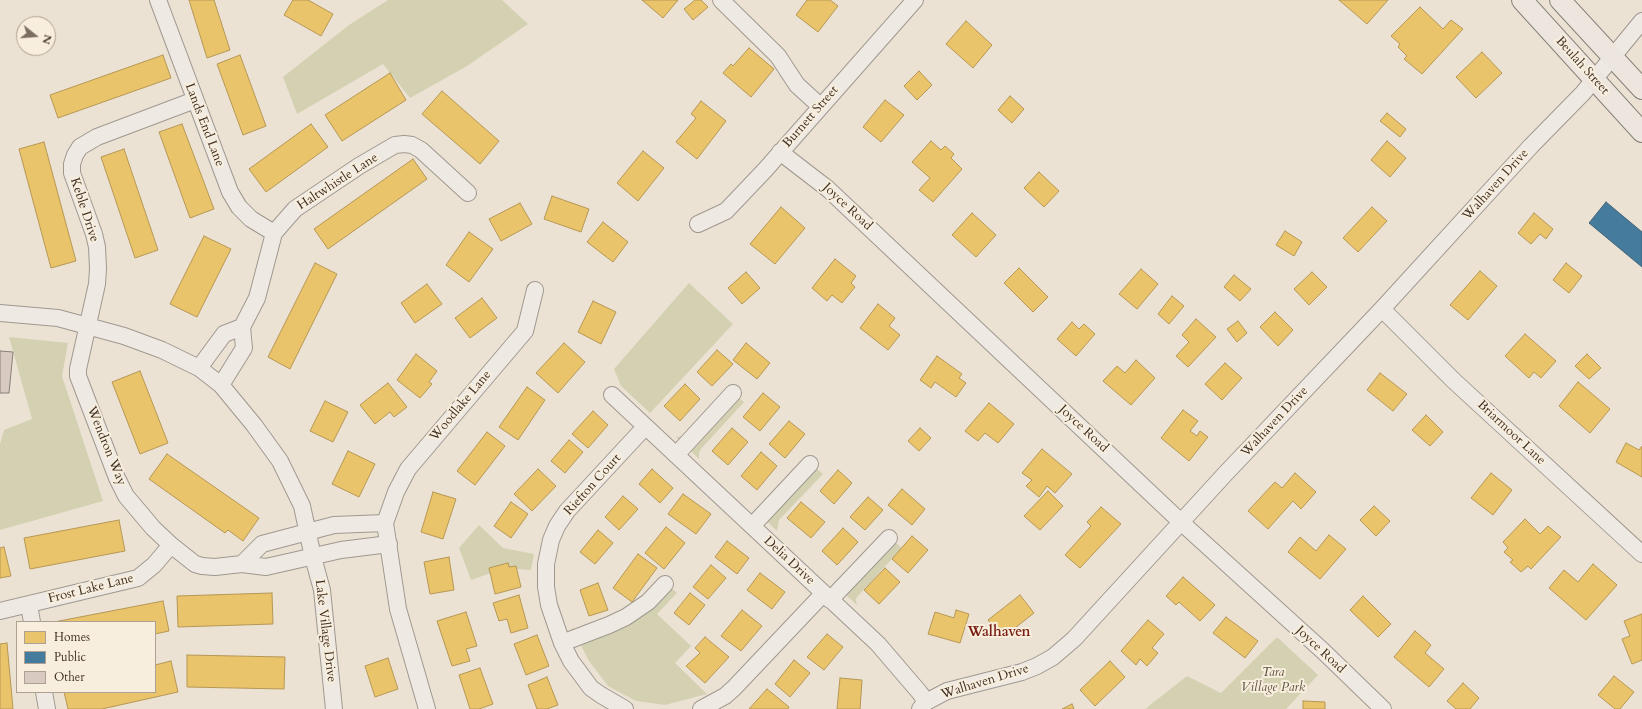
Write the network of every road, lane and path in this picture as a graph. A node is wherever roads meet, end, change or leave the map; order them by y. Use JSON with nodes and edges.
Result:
{"nodes":[{"id":1,"x":158,"y":0,"type":"edge"},
{"id":2,"x":721,"y":0,"type":"edge"},
{"id":3,"x":914,"y":0,"type":"edge"},
{"id":4,"x":1522,"y":0,"type":"edge"},
{"id":5,"x":1560,"y":0,"type":"edge"},
{"id":6,"x":1642,"y":21,"type":"edge"},
{"id":7,"x":1612,"y":57,"type":"junction"},
{"id":8,"x":1594,"y":79,"type":"junction"},
{"id":9,"x":1642,"y":90,"type":"edge"},
{"id":10,"x":195,"y":100,"type":"junction"},
{"id":11,"x":820,"y":106,"type":"junction"},
{"id":12,"x":1642,"y":132,"type":"edge"},
{"id":13,"x":780,"y":152,"type":"junction"},
{"id":14,"x":468,"y":193,"type":"dead end"},
{"id":15,"x":698,"y":224,"type":"dead end"},
{"id":16,"x":274,"y":233,"type":"junction"},
{"id":17,"x":535,"y":290,"type":"dead end"},
{"id":18,"x":1382,"y":309,"type":"junction"},
{"id":19,"x":0,"y":313,"type":"edge"},
{"id":20,"x":88,"y":326,"type":"junction"},
{"id":21,"x":242,"y":327,"type":"junction"},
{"id":22,"x":199,"y":368,"type":"junction"},
{"id":23,"x":221,"y":385,"type":"junction"},
{"id":24,"x":733,"y":393,"type":"dead end"},
{"id":25,"x":612,"y":395,"type":"dead end"},
{"id":26,"x":645,"y":427,"type":"junction"},
{"id":27,"x":676,"y":455,"type":"junction"},
{"id":28,"x":810,"y":464,"type":"dead end"},
{"id":29,"x":385,"y":523,"type":"junction"},
{"id":30,"x":1182,"y":523,"type":"junction"},
{"id":31,"x":752,"y":526,"type":"junction"},
{"id":32,"x":307,"y":531,"type":"junction"},
{"id":33,"x":889,"y":538,"type":"dead end"},
{"id":34,"x":389,"y":544,"type":"junction"},
{"id":35,"x":171,"y":546,"type":"junction"},
{"id":36,"x":1642,"y":554,"type":"edge"},
{"id":37,"x":313,"y":557,"type":"junction"},
{"id":38,"x":242,"y":564,"type":"junction"},
{"id":39,"x":665,"y":584,"type":"dead end"},
{"id":40,"x":827,"y":597,"type":"junction"},
{"id":41,"x":29,"y":605,"type":"junction"},
{"id":42,"x":0,"y":611,"type":"edge"},
{"id":43,"x":32,"y":621,"type":"edge"},
{"id":44,"x":562,"y":643,"type":"junction"},
{"id":45,"x":44,"y":693,"type":"edge"},
{"id":46,"x":923,"y":706,"type":"edge"},
{"id":47,"x":47,"y":709,"type":"edge"},
{"id":48,"x":334,"y":709,"type":"edge"},
{"id":49,"x":427,"y":709,"type":"edge"},
{"id":50,"x":625,"y":709,"type":"edge"},
{"id":51,"x":701,"y":709,"type":"edge"},
{"id":52,"x":1383,"y":709,"type":"edge"}],
"edges":[{"from":1,"to":10,"type":"street","name":"Lands End Lane"},
{"from":2,"to":11,"type":"street"},
{"from":3,"to":11,"type":"street","name":"Burnett Street"},
{"from":4,"to":8,"type":"main road","name":"Beulah Street"},
{"from":5,"to":7,"type":"main road"},
{"from":6,"to":7,"type":"street","name":"Walhaven Drive"},
{"from":7,"to":8,"type":"street","name":"Walhaven Drive"},
{"from":7,"to":9,"type":"main road"},
{"from":8,"to":12,"type":"main road","name":"Beulah Street"},
{"from":8,"to":18,"type":"street","name":"Walhaven Drive"},
{"from":10,"to":16,"type":"street","name":"Lands End Lane"},
{"from":10,"to":20,"type":"street","name":"Keble Drive"},
{"from":11,"to":13,"type":"street","name":"Burnett Street"},
{"from":13,"to":15,"type":"street","name":"Burnett Street"},
{"from":13,"to":30,"type":"street","name":"Joyce Road"},
{"from":14,"to":16,"type":"street","name":"Haltwhistle Lane"},
{"from":16,"to":21,"type":"street","name":"Haltwhistle Lane"},
{"from":17,"to":29,"type":"street","name":"Woodlake Lane"},
{"from":18,"to":30,"type":"street","name":"Walhaven Drive"},
{"from":18,"to":36,"type":"street","name":"Briarmoor Lane"},
{"from":19,"to":20,"type":"street","name":"Lake Village Drive"},
{"from":20,"to":22,"type":"street","name":"Lake Village Drive"},
{"from":20,"to":35,"type":"street","name":"Wendron Way"},
{"from":21,"to":22,"type":"street"},
{"from":21,"to":23,"type":"street"},
{"from":22,"to":23,"type":"street","name":"Lake Village Drive"},
{"from":23,"to":32,"type":"street","name":"Lake Village Drive"},
{"from":24,"to":27,"type":"street"},
{"from":25,"to":26,"type":"street","name":"Delia Drive"},
{"from":26,"to":27,"type":"street","name":"Delia Drive"},
{"from":26,"to":44,"type":"street","name":"Riefton Court"},
{"from":27,"to":31,"type":"street","name":"Delia Drive"},
{"from":28,"to":31,"type":"street"},
{"from":29,"to":32,"type":"street"},
{"from":29,"to":34,"type":"street"},
{"from":30,"to":46,"type":"street","name":"Walhaven Drive"},
{"from":30,"to":52,"type":"street","name":"Joyce Road"},
{"from":31,"to":40,"type":"street","name":"Delia Drive"},
{"from":32,"to":37,"type":"street","name":"Lake Village Drive"},
{"from":32,"to":38,"type":"street"},
{"from":33,"to":40,"type":"street"},
{"from":34,"to":37,"type":"street"},
{"from":34,"to":49,"type":"street"},
{"from":35,"to":38,"type":"street","name":"Wendron Way"},
{"from":35,"to":41,"type":"street","name":"Frost Lake Lane"},
{"from":37,"to":38,"type":"street","name":"Wendron Way"},
{"from":37,"to":48,"type":"street","name":"Lake Village Drive"},
{"from":39,"to":44,"type":"street"},
{"from":40,"to":46,"type":"street","name":"Delia Drive"},
{"from":40,"to":51,"type":"street"},
{"from":41,"to":42,"type":"street","name":"Frost Lake Lane"},
{"from":41,"to":43,"type":"street"},
{"from":44,"to":50,"type":"street","name":"Riefton Court"},
{"from":45,"to":47,"type":"street"}]}
